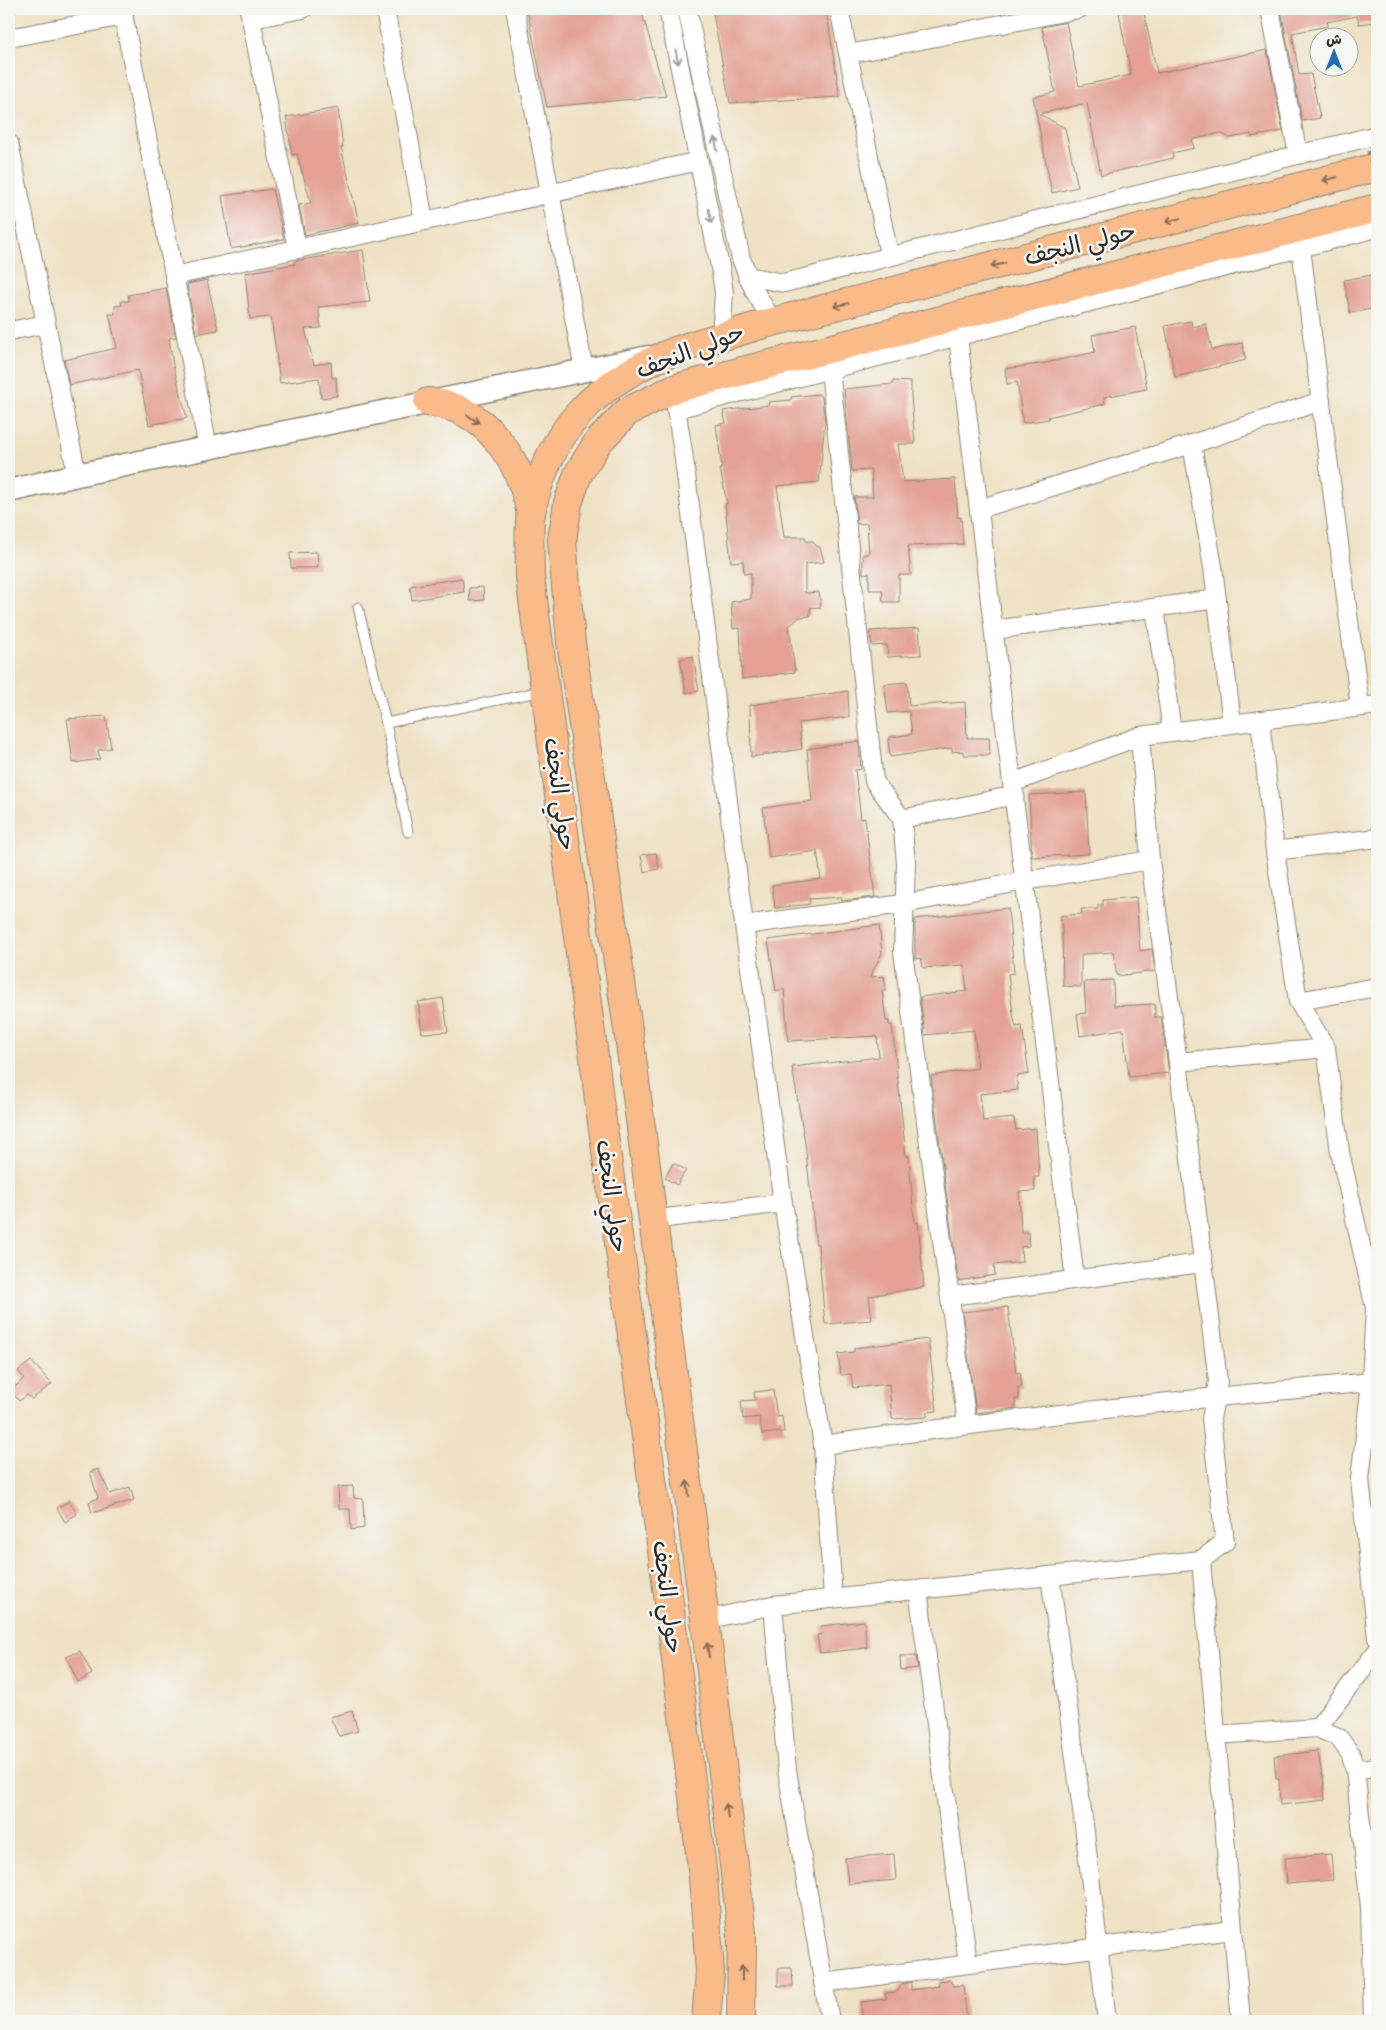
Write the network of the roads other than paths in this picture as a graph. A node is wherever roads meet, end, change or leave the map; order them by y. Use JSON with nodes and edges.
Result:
{"nodes":[{"id":1,"x":303,"y":9,"type":"edge"},
{"id":2,"x":386,"y":9,"type":"edge"},
{"id":3,"x":515,"y":9,"type":"edge"},
{"id":4,"x":668,"y":9,"type":"edge"},
{"id":5,"x":687,"y":9,"type":"edge"},
{"id":6,"x":839,"y":9,"type":"edge"},
{"id":7,"x":1079,"y":9,"type":"edge"},
{"id":8,"x":1270,"y":9,"type":"edge"},
{"id":9,"x":123,"y":12,"type":"edge"},
{"id":10,"x":250,"y":14,"type":"edge"},
{"id":11,"x":9,"y":38,"type":"edge"},
{"id":12,"x":849,"y":54,"type":"junction"},
{"id":13,"x":1377,"y":135,"type":"edge"},
{"id":14,"x":9,"y":143,"type":"edge"},
{"id":15,"x":1298,"y":154,"type":"junction"},
{"id":16,"x":1373,"y":159,"type":"edge"},
{"id":17,"x":699,"y":161,"type":"junction"},
{"id":18,"x":550,"y":193,"type":"junction"},
{"id":19,"x":1377,"y":208,"type":"edge"},
{"id":20,"x":424,"y":221,"type":"junction"},
{"id":21,"x":1377,"y":228,"type":"edge"},
{"id":22,"x":1301,"y":248,"type":"junction"},
{"id":23,"x":297,"y":249,"type":"junction"},
{"id":24,"x":888,"y":255,"type":"junction"},
{"id":25,"x":1201,"y":264,"type":"junction"},
{"id":26,"x":174,"y":276,"type":"junction"},
{"id":27,"x":747,"y":276,"type":"junction"},
{"id":28,"x":773,"y":322,"type":"junction"},
{"id":29,"x":46,"y":324,"type":"junction"},
{"id":30,"x":9,"y":331,"type":"edge"},
{"id":31,"x":958,"y":336,"type":"junction"},
{"id":32,"x":722,"y":337,"type":"junction"},
{"id":33,"x":674,"y":352,"type":"junction"},
{"id":34,"x":584,"y":370,"type":"junction"},
{"id":35,"x":830,"y":370,"type":"junction"},
{"id":36,"x":674,"y":399,"type":"junction"},
{"id":37,"x":1321,"y":401,"type":"junction"},
{"id":38,"x":428,"y":402,"type":"junction"},
{"id":39,"x":1192,"y":444,"type":"junction"},
{"id":40,"x":208,"y":448,"type":"junction"},
{"id":41,"x":77,"y":475,"type":"junction"},
{"id":42,"x":9,"y":491,"type":"edge"},
{"id":43,"x":979,"y":509,"type":"junction"},
{"id":44,"x":531,"y":514,"type":"junction"},
{"id":45,"x":1217,"y":599,"type":"junction"},
{"id":46,"x":358,"y":607,"type":"dead end"},
{"id":47,"x":1155,"y":608,"type":"junction"},
{"id":48,"x":994,"y":630,"type":"junction"},
{"id":49,"x":546,"y":691,"type":"junction"},
{"id":50,"x":1369,"y":706,"type":"edge"},
{"id":51,"x":1260,"y":720,"type":"junction"},
{"id":52,"x":386,"y":723,"type":"junction"},
{"id":53,"x":1232,"y":724,"type":"junction"},
{"id":54,"x":1172,"y":732,"type":"junction"},
{"id":55,"x":1140,"y":736,"type":"junction"},
{"id":56,"x":1013,"y":789,"type":"junction"},
{"id":57,"x":902,"y":819,"type":"junction"},
{"id":58,"x":408,"y":832,"type":"dead end"},
{"id":59,"x":1377,"y":838,"type":"edge"},
{"id":60,"x":1275,"y":851,"type":"junction"},
{"id":61,"x":1150,"y":860,"type":"junction"},
{"id":62,"x":1025,"y":881,"type":"junction"},
{"id":63,"x":903,"y":904,"type":"junction"},
{"id":64,"x":744,"y":925,"type":"junction"},
{"id":65,"x":1377,"y":987,"type":"edge"},
{"id":66,"x":1298,"y":1001,"type":"junction"},
{"id":67,"x":630,"y":1043,"type":"junction"},
{"id":68,"x":1326,"y":1048,"type":"junction"},
{"id":69,"x":594,"y":1049,"type":"junction"},
{"id":70,"x":1178,"y":1062,"type":"junction"},
{"id":71,"x":636,"y":1095,"type":"junction"},
{"id":72,"x":599,"y":1100,"type":"junction"},
{"id":73,"x":783,"y":1203,"type":"junction"},
{"id":74,"x":652,"y":1220,"type":"junction"},
{"id":75,"x":1202,"y":1263,"type":"junction"},
{"id":76,"x":1075,"y":1279,"type":"junction"},
{"id":77,"x":951,"y":1296,"type":"junction"},
{"id":78,"x":1374,"y":1384,"type":"edge"},
{"id":79,"x":1215,"y":1396,"type":"junction"},
{"id":80,"x":967,"y":1424,"type":"junction"},
{"id":81,"x":823,"y":1445,"type":"junction"},
{"id":82,"x":1201,"y":1560,"type":"junction"},
{"id":83,"x":1050,"y":1576,"type":"junction"},
{"id":84,"x":918,"y":1589,"type":"junction"},
{"id":85,"x":833,"y":1598,"type":"junction"},
{"id":86,"x":773,"y":1605,"type":"junction"},
{"id":87,"x":705,"y":1620,"type":"junction"},
{"id":88,"x":1377,"y":1638,"type":"edge"},
{"id":89,"x":1377,"y":1651,"type":"edge"},
{"id":90,"x":1317,"y":1728,"type":"junction"},
{"id":91,"x":1216,"y":1735,"type":"junction"},
{"id":92,"x":1377,"y":1767,"type":"edge"},
{"id":93,"x":1355,"y":1769,"type":"junction"},
{"id":94,"x":1233,"y":1930,"type":"junction"},
{"id":95,"x":1099,"y":1947,"type":"junction"},
{"id":96,"x":968,"y":1964,"type":"junction"},
{"id":97,"x":823,"y":1983,"type":"junction"},
{"id":98,"x":706,"y":2021,"type":"edge"},
{"id":99,"x":741,"y":2021,"type":"edge"},
{"id":100,"x":830,"y":2021,"type":"edge"},
{"id":101,"x":1107,"y":2021,"type":"edge"},
{"id":102,"x":1241,"y":2021,"type":"edge"},
{"id":103,"x":1373,"y":2021,"type":"edge"}],
"edges":[{"from":1,"to":10,"type":"street"},
{"from":2,"to":20,"type":"street"},
{"from":3,"to":18,"type":"street"},
{"from":4,"to":17,"type":"street","one_way":true},
{"from":27,"to":5,"type":"street","one_way":true},
{"from":6,"to":12,"type":"street"},
{"from":7,"to":12,"type":"street"},
{"from":8,"to":15,"type":"street"},
{"from":9,"to":11,"type":"street"},
{"from":9,"to":26,"type":"street"},
{"from":10,"to":23,"type":"street"},
{"from":12,"to":24,"type":"street"},
{"from":13,"to":15,"type":"street"},
{"from":14,"to":29,"type":"street"},
{"from":15,"to":24,"type":"street"},
{"from":16,"to":28,"type":"main road","name":"حولي النجف","one_way":true},
{"from":17,"to":18,"type":"street"},
{"from":17,"to":32,"type":"street","one_way":true},
{"from":18,"to":20,"type":"street"},
{"from":18,"to":34,"type":"street"},
{"from":19,"to":25,"type":"main road","name":"حولي النجف"},
{"from":20,"to":23,"type":"street"},
{"from":21,"to":22,"type":"street"},
{"from":22,"to":25,"type":"street"},
{"from":22,"to":37,"type":"street"},
{"from":23,"to":26,"type":"street"},
{"from":24,"to":27,"type":"street"},
{"from":25,"to":31,"type":"street"},
{"from":25,"to":36,"type":"main road","name":"حولي النجف"},
{"from":26,"to":40,"type":"street"},
{"from":27,"to":28,"type":"street"},
{"from":28,"to":32,"type":"main road","name":"حولي النجف"},
{"from":29,"to":30,"type":"street"},
{"from":29,"to":41,"type":"street"},
{"from":31,"to":35,"type":"street"},
{"from":31,"to":43,"type":"street"},
{"from":32,"to":33,"type":"main road","name":"حولي النجف"},
{"from":33,"to":34,"type":"street"},
{"from":33,"to":44,"type":"main road","name":"حولي النجف"},
{"from":34,"to":38,"type":"street"},
{"from":35,"to":36,"type":"street"},
{"from":35,"to":57,"type":"street"},
{"from":36,"to":64,"type":"street"},
{"from":36,"to":67,"type":"main road","name":"حولي النجف"},
{"from":37,"to":39,"type":"street"},
{"from":37,"to":50,"type":"street"},
{"from":38,"to":40,"type":"street"},
{"from":38,"to":44,"type":"main road","one_way":true},
{"from":39,"to":43,"type":"street"},
{"from":39,"to":45,"type":"street"},
{"from":40,"to":41,"type":"street"},
{"from":41,"to":42,"type":"street"},
{"from":43,"to":48,"type":"street"},
{"from":44,"to":49,"type":"main road","name":"حولي النجف"},
{"from":45,"to":47,"type":"street"},
{"from":45,"to":53,"type":"street"},
{"from":46,"to":52,"type":"lane"},
{"from":47,"to":48,"type":"street"},
{"from":47,"to":54,"type":"street"},
{"from":48,"to":56,"type":"street"},
{"from":49,"to":52,"type":"lane"},
{"from":49,"to":69,"type":"main road","name":"حولي النجف"},
{"from":50,"to":51,"type":"street"},
{"from":51,"to":53,"type":"street"},
{"from":51,"to":60,"type":"street"},
{"from":52,"to":58,"type":"lane"},
{"from":53,"to":54,"type":"street"},
{"from":54,"to":55,"type":"street"},
{"from":55,"to":56,"type":"street"},
{"from":55,"to":61,"type":"street"},
{"from":56,"to":57,"type":"street"},
{"from":56,"to":62,"type":"street"},
{"from":57,"to":63,"type":"street"},
{"from":59,"to":60,"type":"street"},
{"from":60,"to":66,"type":"street"},
{"from":61,"to":62,"type":"street"},
{"from":61,"to":70,"type":"street"},
{"from":62,"to":63,"type":"street"},
{"from":62,"to":76,"type":"street"},
{"from":63,"to":64,"type":"street"},
{"from":63,"to":77,"type":"street"},
{"from":64,"to":73,"type":"street"},
{"from":65,"to":66,"type":"street"},
{"from":66,"to":68,"type":"street"},
{"from":67,"to":69,"type":"main road"},
{"from":67,"to":71,"type":"main road","name":"حولي النجف"},
{"from":68,"to":70,"type":"street"},
{"from":68,"to":78,"type":"street"},
{"from":69,"to":72,"type":"main road","name":"حولي النجف"},
{"from":70,"to":75,"type":"street"},
{"from":71,"to":72,"type":"main road"},
{"from":71,"to":74,"type":"main road","name":"حولي النجف"},
{"from":72,"to":98,"type":"main road","name":"حولي النجف"},
{"from":73,"to":74,"type":"street"},
{"from":73,"to":81,"type":"street"},
{"from":87,"to":74,"type":"main road","name":"حولي النجف","one_way":true},
{"from":75,"to":76,"type":"street"},
{"from":75,"to":79,"type":"street"},
{"from":76,"to":77,"type":"street"},
{"from":77,"to":80,"type":"street"},
{"from":78,"to":79,"type":"street"},
{"from":78,"to":88,"type":"street"},
{"from":79,"to":80,"type":"street"},
{"from":79,"to":82,"type":"street"},
{"from":80,"to":81,"type":"street"},
{"from":81,"to":85,"type":"street"},
{"from":82,"to":83,"type":"street"},
{"from":82,"to":91,"type":"street"},
{"from":83,"to":84,"type":"street"},
{"from":83,"to":95,"type":"street"},
{"from":84,"to":85,"type":"street"},
{"from":84,"to":96,"type":"street"},
{"from":85,"to":86,"type":"street"},
{"from":86,"to":87,"type":"street"},
{"from":86,"to":97,"type":"street"},
{"from":99,"to":87,"type":"main road","name":"حولي النجف","one_way":true},
{"from":89,"to":90,"type":"street"},
{"from":90,"to":91,"type":"street"},
{"from":90,"to":93,"type":"street"},
{"from":91,"to":94,"type":"street"},
{"from":92,"to":93,"type":"street"},
{"from":93,"to":103,"type":"street"},
{"from":94,"to":95,"type":"street"},
{"from":94,"to":102,"type":"street"},
{"from":95,"to":96,"type":"street"},
{"from":95,"to":101,"type":"street"},
{"from":96,"to":97,"type":"street"},
{"from":97,"to":100,"type":"street"}]}
